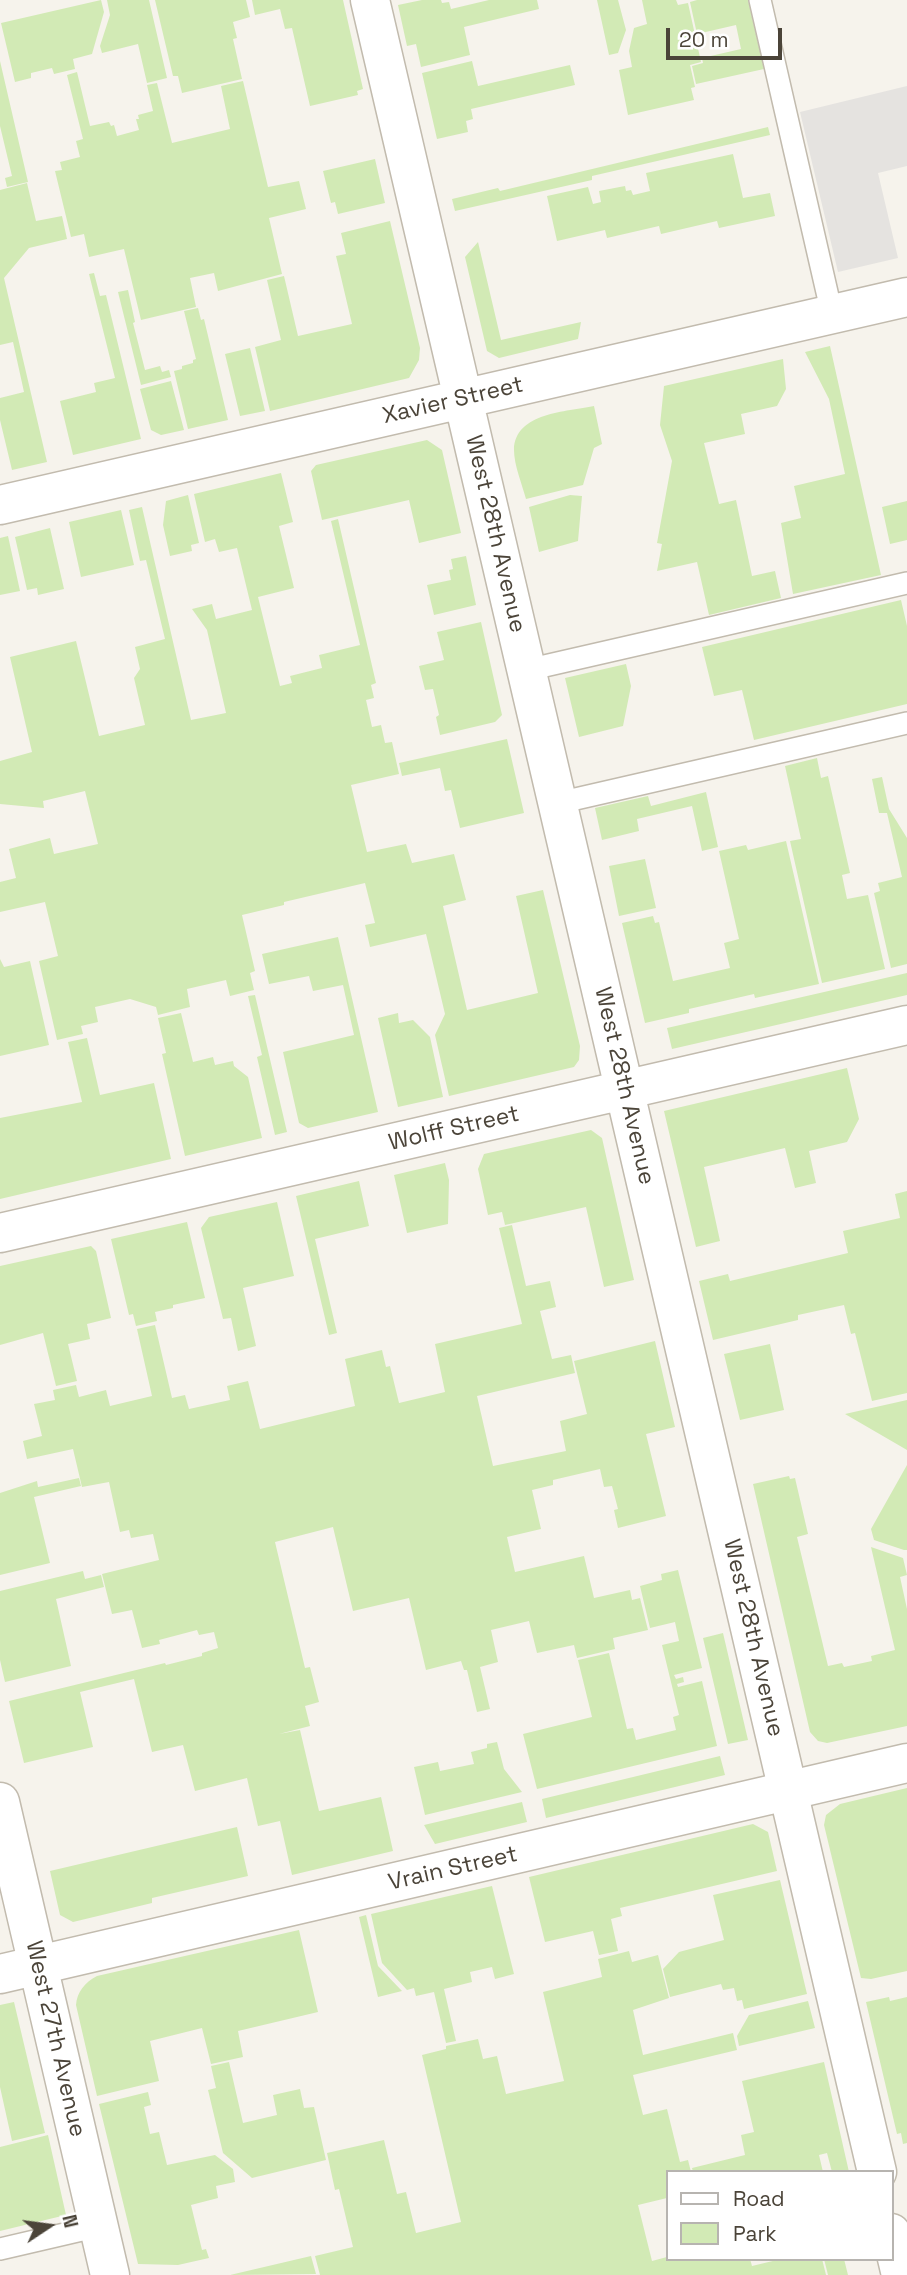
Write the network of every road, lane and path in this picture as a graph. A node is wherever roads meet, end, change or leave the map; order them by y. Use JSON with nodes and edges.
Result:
{"nodes":[{"id":1,"x":370,"y":0,"type":"edge"},
{"id":2,"x":760,"y":0,"type":"edge"},
{"id":3,"x":907,"y":297,"type":"edge"},
{"id":4,"x":832,"y":314,"type":"junction"},
{"id":5,"x":463,"y":399,"type":"junction"},
{"id":6,"x":0,"y":505,"type":"edge"},
{"id":7,"x":907,"y":583,"type":"edge"},
{"id":8,"x":527,"y":670,"type":"junction"},
{"id":9,"x":907,"y":723,"type":"edge"},
{"id":10,"x":558,"y":803,"type":"junction"},
{"id":11,"x":907,"y":1025,"type":"edge"},
{"id":12,"x":625,"y":1090,"type":"junction"},
{"id":13,"x":0,"y":1233,"type":"edge"},
{"id":14,"x":907,"y":1763,"type":"edge"},
{"id":15,"x":789,"y":1791,"type":"junction"},
{"id":16,"x":0,"y":1802,"type":"edge"},
{"id":17,"x":38,"y":1965,"type":"junction"},
{"id":18,"x":0,"y":1974,"type":"edge"},
{"id":19,"x":877,"y":2170,"type":"edge"},
{"id":20,"x":99,"y":2226,"type":"junction"},
{"id":21,"x":893,"y":2241,"type":"edge"},
{"id":22,"x":0,"y":2249,"type":"edge"},
{"id":23,"x":110,"y":2275,"type":"edge"},
{"id":24,"x":901,"y":2275,"type":"edge"}],
"edges":[{"from":1,"to":5,"type":"street","name":"West 28th Avenue"},
{"from":2,"to":4,"type":"lane"},
{"from":3,"to":4,"type":"street","name":"Xavier Street"},
{"from":4,"to":5,"type":"street","name":"Xavier Street"},
{"from":5,"to":6,"type":"street","name":"Xavier Street"},
{"from":5,"to":8,"type":"street","name":"West 28th Avenue"},
{"from":7,"to":8,"type":"lane"},
{"from":8,"to":10,"type":"street","name":"West 28th Avenue"},
{"from":9,"to":10,"type":"lane"},
{"from":10,"to":12,"type":"street","name":"West 28th Avenue"},
{"from":11,"to":12,"type":"street","name":"Wolff Street"},
{"from":12,"to":13,"type":"street","name":"Wolff Street"},
{"from":12,"to":15,"type":"street","name":"West 28th Avenue"},
{"from":14,"to":15,"type":"street","name":"Vrain Street"},
{"from":15,"to":17,"type":"street","name":"Vrain Street"},
{"from":15,"to":19,"type":"street","name":"West 28th Avenue"},
{"from":16,"to":17,"type":"street","name":"West 27th Avenue"},
{"from":17,"to":18,"type":"street","name":"Vrain Street"},
{"from":17,"to":20,"type":"street","name":"West 27th Avenue"},
{"from":20,"to":22,"type":"lane"},
{"from":20,"to":23,"type":"street","name":"West 27th Avenue"},
{"from":21,"to":24,"type":"street"}]}
